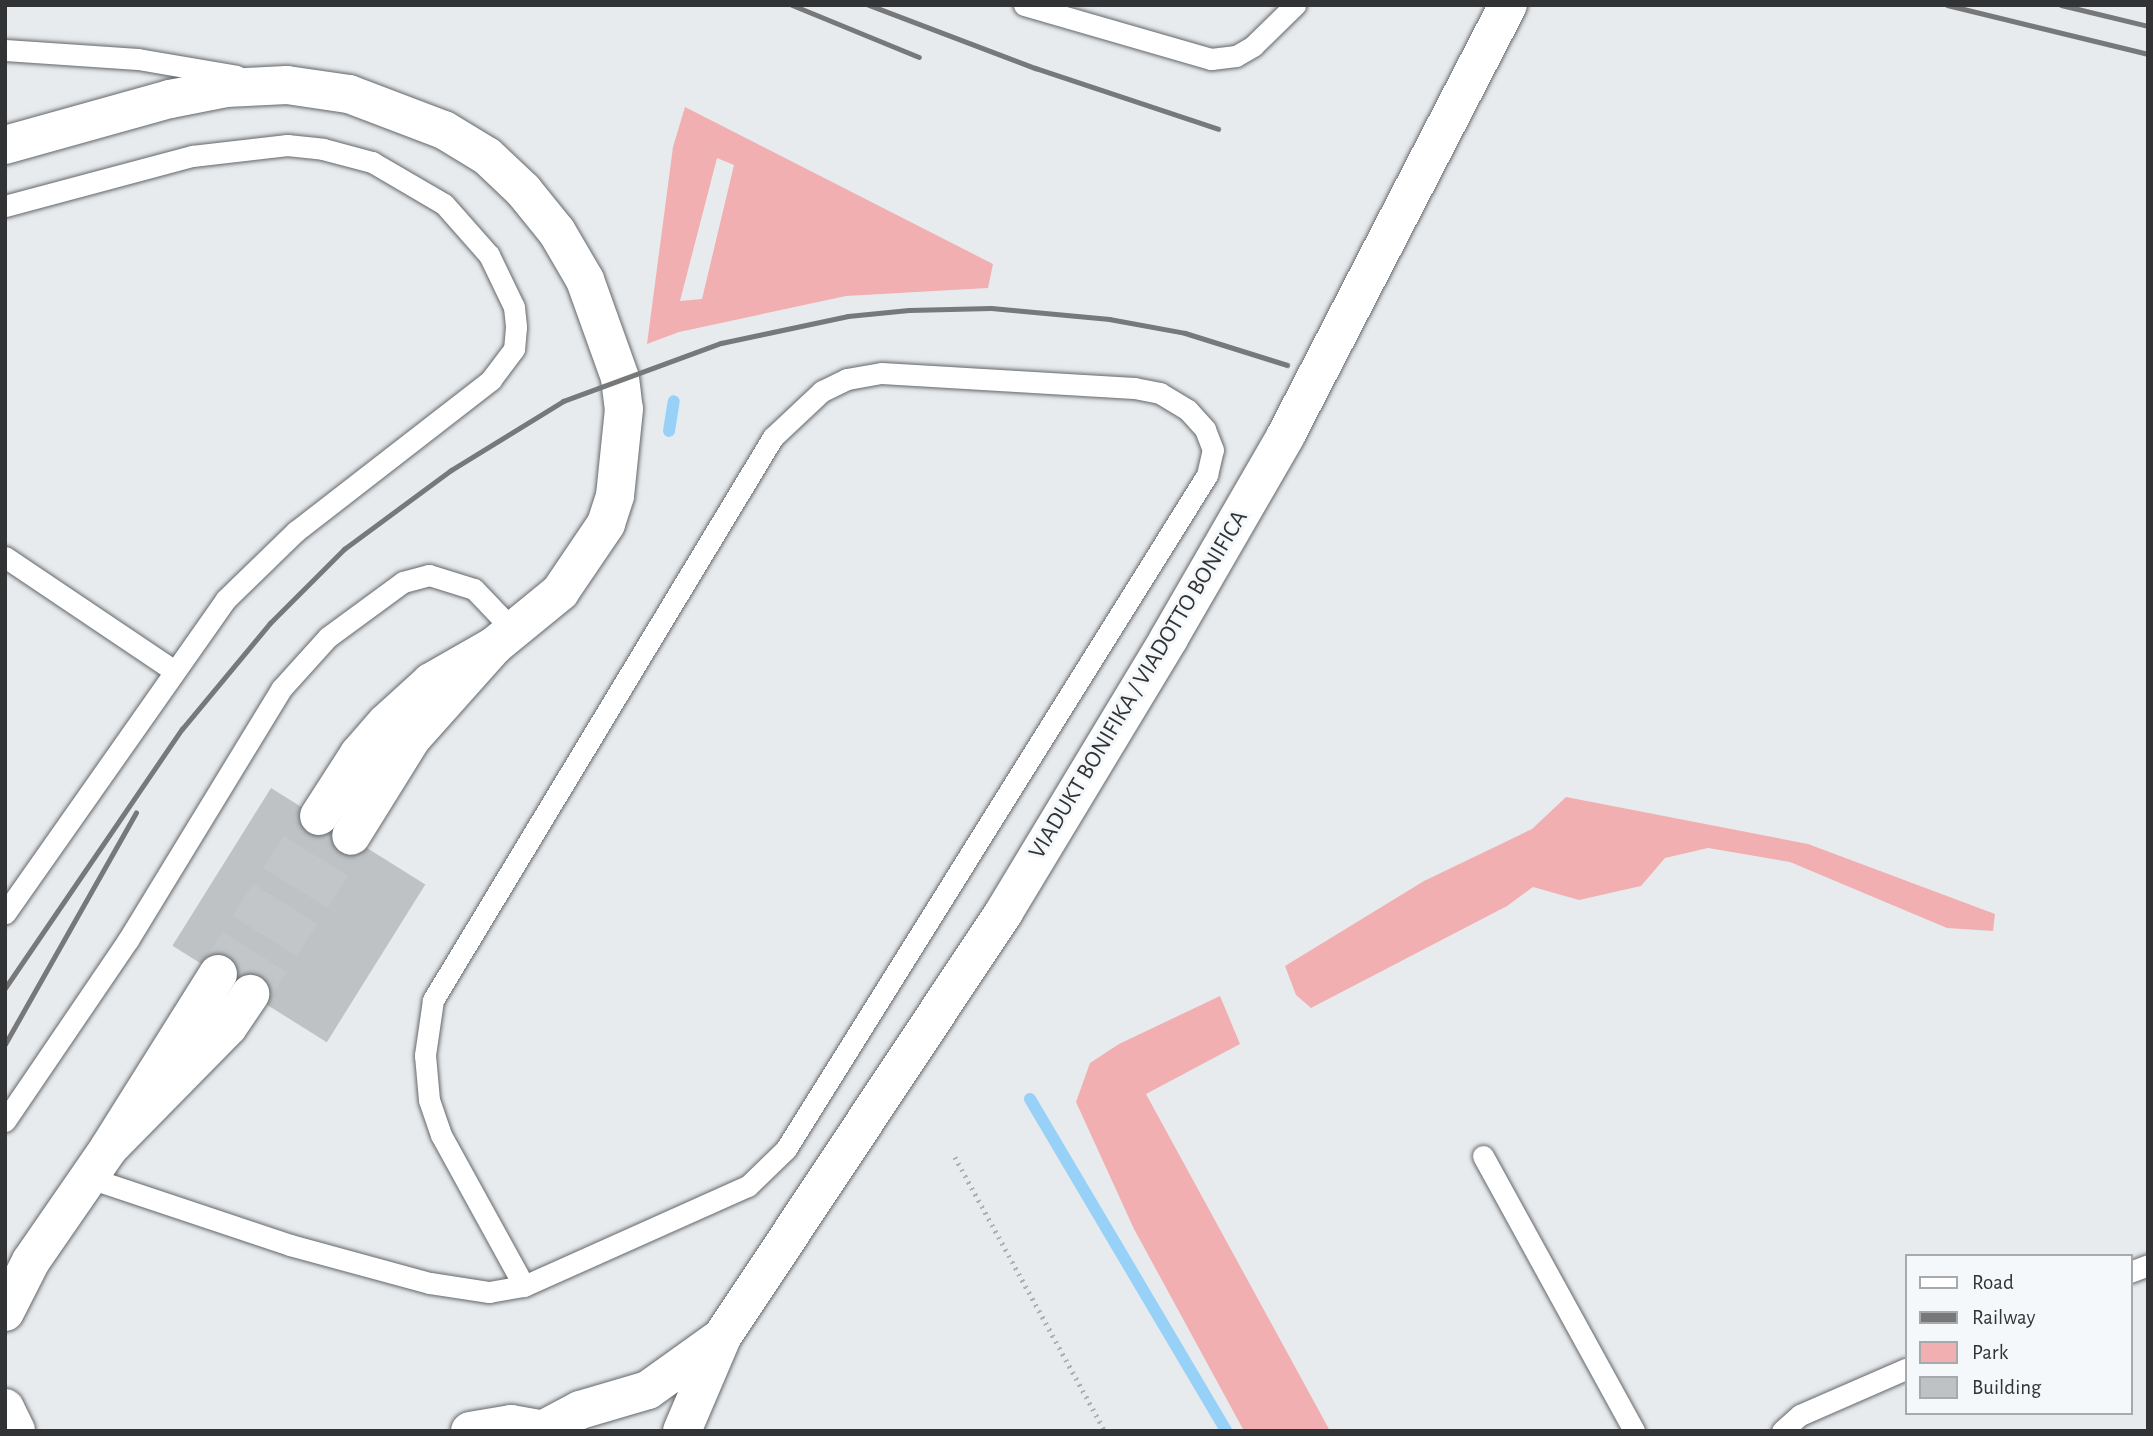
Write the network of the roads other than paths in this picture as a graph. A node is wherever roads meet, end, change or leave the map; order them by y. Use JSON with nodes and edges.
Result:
{"nodes":[{"id":1,"x":1024,"y":5,"type":"edge"},
{"id":2,"x":1295,"y":5,"type":"edge"},
{"id":3,"x":1508,"y":5,"type":"edge"},
{"id":4,"x":5,"y":50,"type":"edge"},
{"id":5,"x":287,"y":85,"type":"junction"},
{"id":6,"x":5,"y":145,"type":"edge"},
{"id":7,"x":5,"y":206,"type":"edge"},
{"id":8,"x":5,"y":557,"type":"edge"},
{"id":9,"x":504,"y":638,"type":"junction"},
{"id":10,"x":173,"y":670,"type":"junction"},
{"id":11,"x":319,"y":816,"type":"tunnel mouth"},
{"id":12,"x":351,"y":836,"type":"tunnel mouth"},
{"id":13,"x":5,"y":913,"type":"edge"},
{"id":14,"x":218,"y":974,"type":"tunnel mouth"},
{"id":15,"x":250,"y":994,"type":"tunnel mouth"},
{"id":16,"x":5,"y":1121,"type":"edge"},
{"id":17,"x":1483,"y":1156,"type":"dead end"},
{"id":18,"x":98,"y":1163,"type":"junction"},
{"id":19,"x":524,"y":1286,"type":"junction"},
{"id":20,"x":5,"y":1312,"type":"edge"},
{"id":21,"x":723,"y":1337,"type":"junction"},
{"id":22,"x":1904,"y":1370,"type":"edge"},
{"id":23,"x":5,"y":1408,"type":"edge"},
{"id":24,"x":547,"y":1430,"type":"edge"},
{"id":25,"x":16,"y":1431,"type":"edge"},
{"id":26,"x":470,"y":1431,"type":"edge"},
{"id":27,"x":682,"y":1431,"type":"edge"},
{"id":28,"x":1634,"y":1431,"type":"edge"},
{"id":29,"x":1782,"y":1431,"type":"edge"}],
"edges":[{"from":1,"to":2,"type":"lane"},
{"from":3,"to":21,"type":"street","name":"VIADUKT BONIFIKA / VIADOTTO BONIFICA"},
{"from":4,"to":5,"type":"lane"},
{"from":5,"to":6,"type":"street"},
{"from":5,"to":9,"type":"street"},
{"from":7,"to":10,"type":"lane"},
{"from":8,"to":10,"type":"lane"},
{"from":9,"to":11,"type":"street"},
{"from":9,"to":12,"type":"street"},
{"from":9,"to":16,"type":"lane"},
{"from":10,"to":13,"type":"lane"},
{"from":14,"to":18,"type":"street"},
{"from":15,"to":18,"type":"street"},
{"from":17,"to":28,"type":"lane"},
{"from":18,"to":19,"type":"lane"},
{"from":18,"to":20,"type":"street"},
{"from":19,"to":19,"type":"lane"},
{"from":21,"to":24,"type":"street"},
{"from":21,"to":27,"type":"street"},
{"from":22,"to":29,"type":"lane"},
{"from":23,"to":25,"type":"street"},
{"from":24,"to":26,"type":"street"}]}
